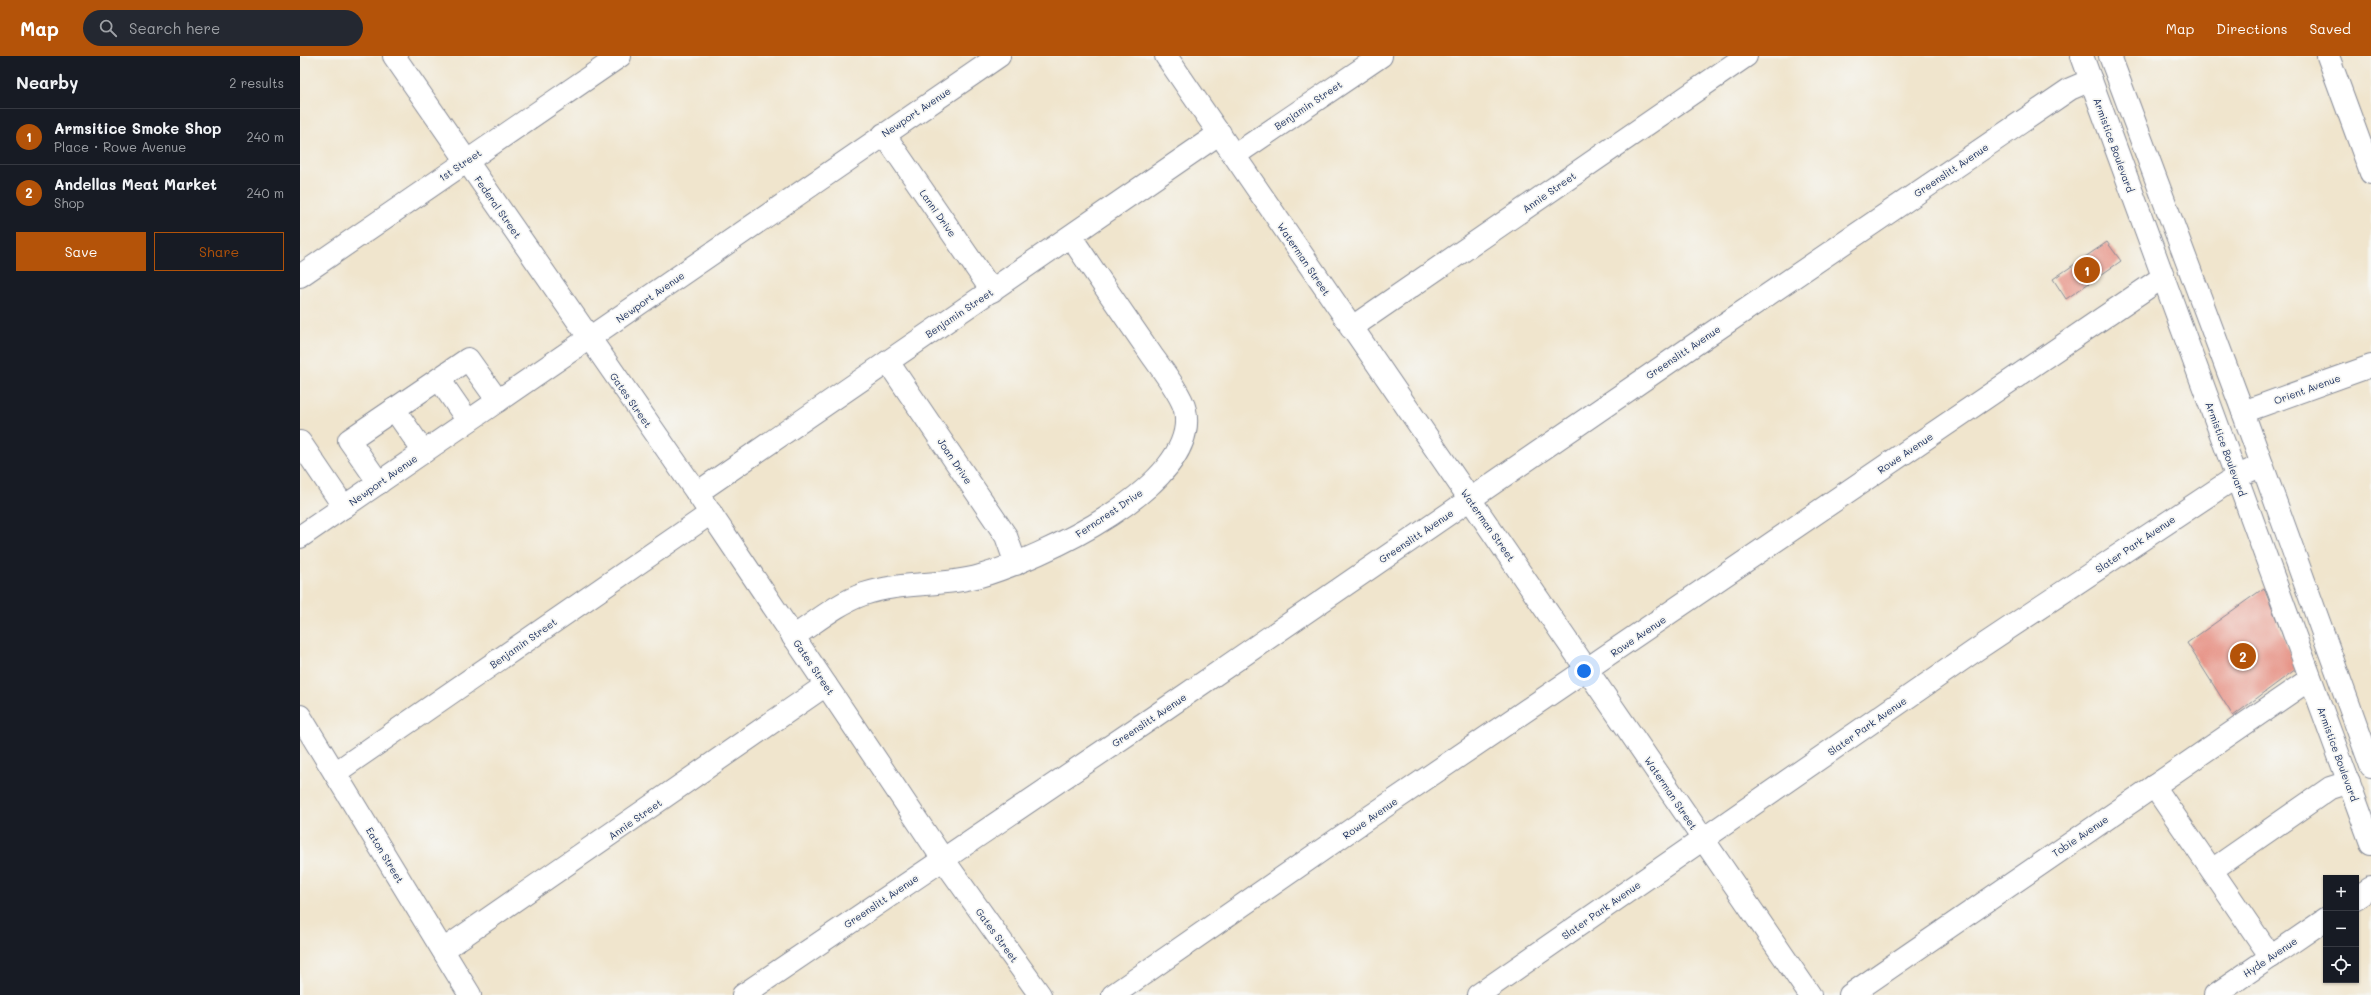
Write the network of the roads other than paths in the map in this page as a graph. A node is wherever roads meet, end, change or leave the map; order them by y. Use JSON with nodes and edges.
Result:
{"nodes":[{"id":1,"x":394,"y":56,"type":"edge"},
{"id":2,"x":620,"y":56,"type":"edge"},
{"id":3,"x":999,"y":56,"type":"edge"},
{"id":4,"x":1166,"y":56,"type":"edge"},
{"id":5,"x":1381,"y":56,"type":"edge"},
{"id":6,"x":1746,"y":56,"type":"edge"},
{"id":7,"x":2082,"y":56,"type":"edge"},
{"id":8,"x":2110,"y":56,"type":"edge"},
{"id":9,"x":2328,"y":56,"type":"edge"},
{"id":10,"x":2091,"y":80,"type":"junction"},
{"id":11,"x":884,"y":134,"type":"junction"},
{"id":12,"x":1220,"y":134,"type":"junction"},
{"id":13,"x":1235,"y":155,"type":"junction"},
{"id":14,"x":466,"y":161,"type":"junction"},
{"id":15,"x":2371,"y":173,"type":"edge"},
{"id":16,"x":1070,"y":237,"type":"junction"},
{"id":17,"x":300,"y":276,"type":"edge"},
{"id":18,"x":2163,"y":277,"type":"junction"},
{"id":19,"x":992,"y":291,"type":"junction"},
{"id":20,"x":1351,"y":328,"type":"junction"},
{"id":21,"x":588,"y":339,"type":"junction"},
{"id":22,"x":888,"y":362,"type":"junction"},
{"id":23,"x":2371,"y":366,"type":"edge"},
{"id":24,"x":439,"y":379,"type":"junction"},
{"id":25,"x":498,"y":401,"type":"junction"},
{"id":26,"x":394,"y":410,"type":"junction"},
{"id":27,"x":2244,"y":412,"type":"junction"},
{"id":28,"x":468,"y":421,"type":"junction"},
{"id":29,"x":300,"y":442,"type":"edge"},
{"id":30,"x":424,"y":452,"type":"junction"},
{"id":31,"x":2262,"y":465,"type":"junction"},
{"id":32,"x":2236,"y":476,"type":"junction"},
{"id":33,"x":379,"y":483,"type":"junction"},
{"id":34,"x":697,"y":493,"type":"junction"},
{"id":35,"x":1470,"y":499,"type":"junction"},
{"id":36,"x":344,"y":507,"type":"junction"},
{"id":37,"x":711,"y":513,"type":"junction"},
{"id":38,"x":300,"y":537,"type":"edge"},
{"id":39,"x":1016,"y":564,"type":"junction"},
{"id":40,"x":793,"y":637,"type":"junction"},
{"id":41,"x":1589,"y":669,"type":"junction"},
{"id":42,"x":2310,"y":679,"type":"junction"},
{"id":43,"x":826,"y":686,"type":"junction"},
{"id":44,"x":300,"y":716,"type":"edge"},
{"id":45,"x":2371,"y":766,"type":"edge"},
{"id":46,"x":335,"y":773,"type":"junction"},
{"id":47,"x":2348,"y":782,"type":"junction"},
{"id":48,"x":2154,"y":786,"type":"junction"},
{"id":49,"x":1703,"y":840,"type":"junction"},
{"id":50,"x":2371,"y":843,"type":"edge"},
{"id":51,"x":943,"y":859,"type":"junction"},
{"id":52,"x":2212,"y":870,"type":"junction"},
{"id":53,"x":2371,"y":888,"type":"edge"},
{"id":54,"x":2359,"y":896,"type":"edge"},
{"id":55,"x":2323,"y":921,"type":"edge"},
{"id":56,"x":443,"y":950,"type":"junction"},
{"id":57,"x":2270,"y":957,"type":"junction"},
{"id":58,"x":470,"y":995,"type":"edge"},
{"id":59,"x":743,"y":995,"type":"edge"},
{"id":60,"x":1040,"y":995,"type":"edge"},
{"id":61,"x":1113,"y":995,"type":"edge"},
{"id":62,"x":1478,"y":995,"type":"edge"},
{"id":63,"x":1810,"y":995,"type":"edge"},
{"id":64,"x":1850,"y":995,"type":"edge"},
{"id":65,"x":2215,"y":995,"type":"edge"}],
"edges":[{"from":1,"to":14,"type":"street","name":"Federal Street"},
{"from":2,"to":14,"type":"street","name":"1st Street"},
{"from":3,"to":11,"type":"street","name":"Newport Avenue"},
{"from":4,"to":12,"type":"street","name":"Waterman Street"},
{"from":5,"to":13,"type":"street","name":"Benjamin Street"},
{"from":6,"to":20,"type":"street","name":"Annie Street"},
{"from":7,"to":10,"type":"street","name":"Armistice Boulevard"},
{"from":8,"to":27,"type":"street"},
{"from":9,"to":15,"type":"street"},
{"from":10,"to":18,"type":"street","name":"Armistice Boulevard"},
{"from":10,"to":35,"type":"street","name":"Greenslitt Avenue"},
{"from":11,"to":19,"type":"street","name":"Lanni Drive"},
{"from":11,"to":21,"type":"street","name":"Newport Avenue"},
{"from":12,"to":13,"type":"street","name":"Waterman Street"},
{"from":12,"to":16,"type":"street","name":"Benjamin Street"},
{"from":13,"to":20,"type":"street","name":"Waterman Street"},
{"from":14,"to":17,"type":"street","name":"1st Street"},
{"from":14,"to":21,"type":"street","name":"Federal Street"},
{"from":16,"to":19,"type":"street","name":"Benjamin Street"},
{"from":16,"to":39,"type":"street","name":"Ferncrest Drive"},
{"from":18,"to":32,"type":"street","name":"Armistice Boulevard"},
{"from":18,"to":41,"type":"street","name":"Rowe Avenue"},
{"from":19,"to":22,"type":"street","name":"Benjamin Street"},
{"from":20,"to":35,"type":"street","name":"Waterman Street"},
{"from":21,"to":25,"type":"street","name":"Newport Avenue"},
{"from":21,"to":34,"type":"street","name":"Gates Street"},
{"from":22,"to":34,"type":"street","name":"Benjamin Street"},
{"from":22,"to":39,"type":"street","name":"Joan Drive"},
{"from":23,"to":27,"type":"street","name":"Orient Avenue"},
{"from":24,"to":25,"type":"street"},
{"from":24,"to":26,"type":"street"},
{"from":24,"to":28,"type":"street"},
{"from":25,"to":28,"type":"street","name":"Newport Avenue"},
{"from":26,"to":30,"type":"street"},
{"from":26,"to":33,"type":"street"},
{"from":27,"to":31,"type":"street"},
{"from":28,"to":30,"type":"street","name":"Newport Avenue"},
{"from":29,"to":36,"type":"street"},
{"from":30,"to":33,"type":"street","name":"Newport Avenue"},
{"from":31,"to":32,"type":"street","name":"Slater Park Avenue"},
{"from":31,"to":45,"type":"street"},
{"from":32,"to":42,"type":"street","name":"Armistice Boulevard"},
{"from":32,"to":49,"type":"street","name":"Slater Park Avenue"},
{"from":33,"to":36,"type":"street","name":"Newport Avenue"},
{"from":34,"to":37,"type":"street","name":"Gates Street"},
{"from":35,"to":41,"type":"street","name":"Waterman Street"},
{"from":35,"to":51,"type":"street","name":"Greenslitt Avenue"},
{"from":36,"to":38,"type":"street","name":"Newport Avenue"},
{"from":37,"to":40,"type":"street","name":"Gates Street"},
{"from":37,"to":46,"type":"street","name":"Benjamin Street"},
{"from":39,"to":40,"type":"street","name":"Ferncrest Drive"},
{"from":40,"to":43,"type":"street","name":"Gates Street"},
{"from":41,"to":49,"type":"street","name":"Waterman Street"},
{"from":41,"to":61,"type":"street","name":"Rowe Avenue"},
{"from":42,"to":47,"type":"street","name":"Armistice Boulevard"},
{"from":42,"to":48,"type":"street","name":"Tobie Avenue"},
{"from":43,"to":51,"type":"street","name":"Gates Street"},
{"from":43,"to":56,"type":"street","name":"Annie Street"},
{"from":44,"to":46,"type":"street","name":"Eaton Street"},
{"from":46,"to":56,"type":"street","name":"Eaton Street"},
{"from":47,"to":50,"type":"street","name":"Armistice Boulevard"},
{"from":47,"to":52,"type":"street"},
{"from":48,"to":52,"type":"street"},
{"from":48,"to":64,"type":"street","name":"Tobie Avenue"},
{"from":49,"to":62,"type":"street","name":"Slater Park Avenue"},
{"from":49,"to":63,"type":"street","name":"Waterman Street"},
{"from":51,"to":59,"type":"street","name":"Greenslitt Avenue"},
{"from":51,"to":60,"type":"street","name":"Gates Street"},
{"from":52,"to":57,"type":"street"},
{"from":53,"to":54,"type":"street"},
{"from":55,"to":57,"type":"street","name":"Hyde Avenue"},
{"from":56,"to":58,"type":"street","name":"Eaton Street"},
{"from":57,"to":65,"type":"street","name":"Hyde Avenue"}]}
